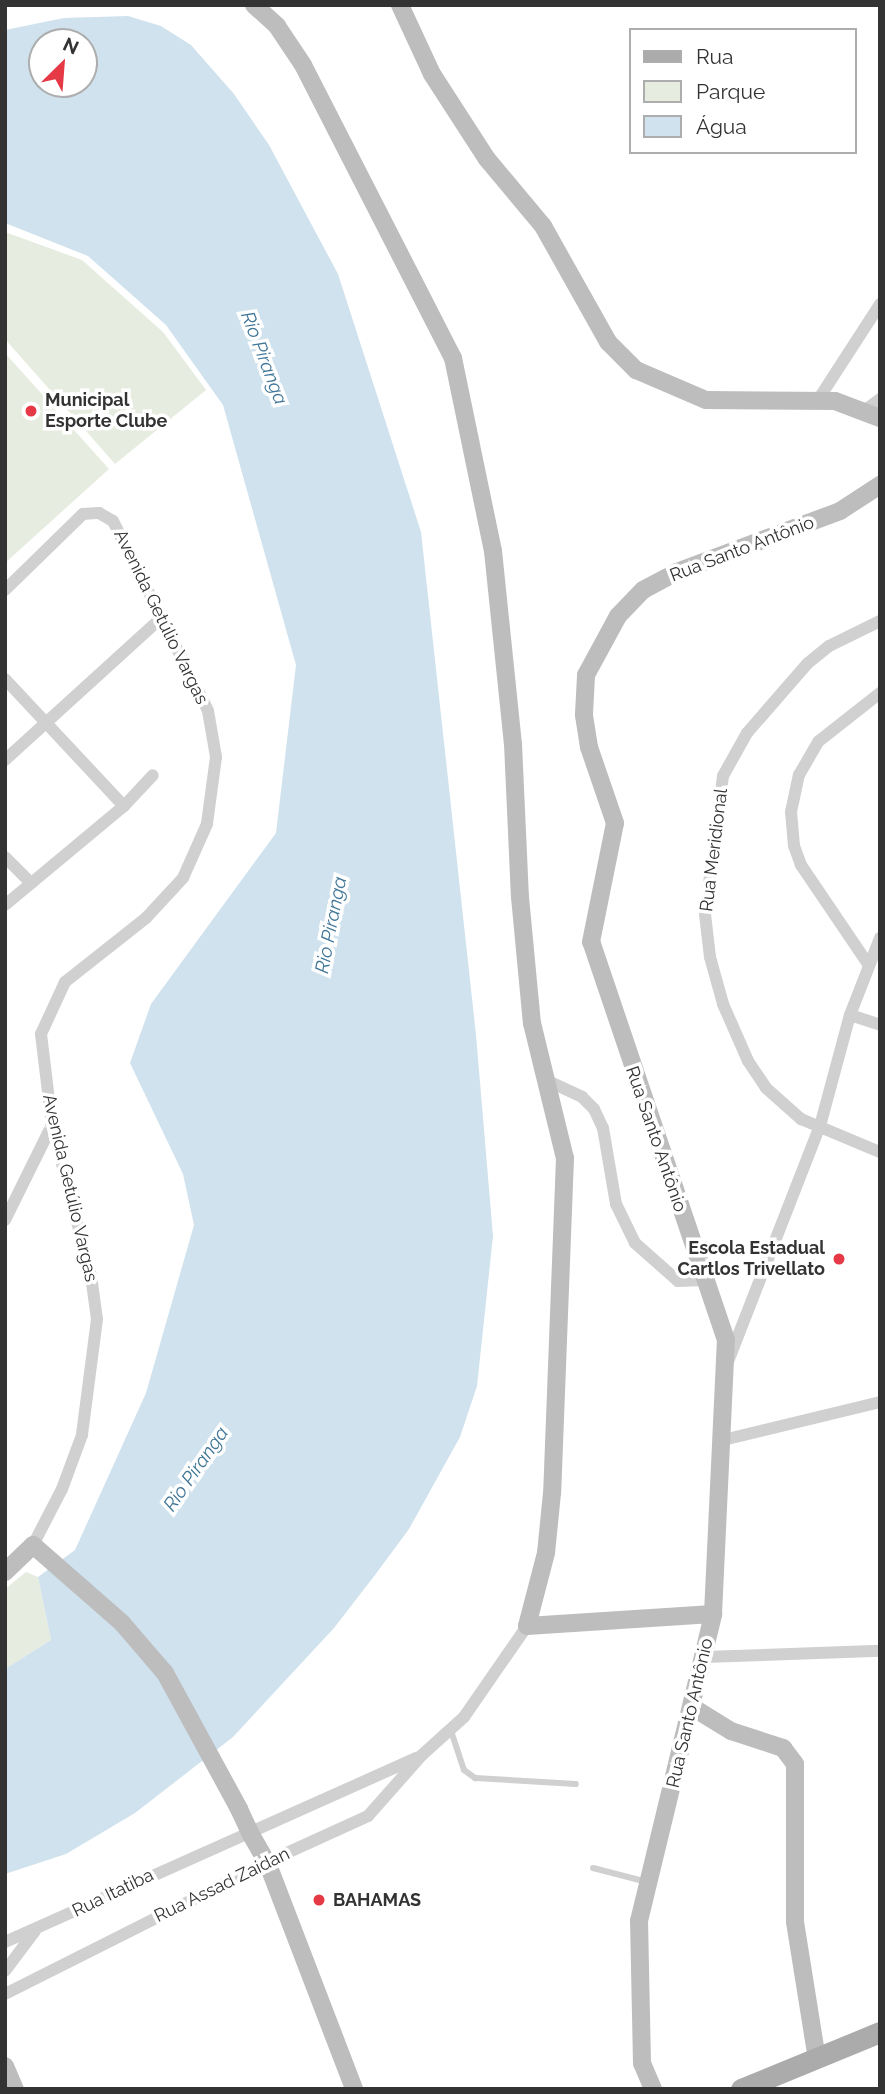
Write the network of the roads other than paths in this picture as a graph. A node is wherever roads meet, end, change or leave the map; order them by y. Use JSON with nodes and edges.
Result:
{"nodes":[{"id":1,"x":254,"y":5,"type":"edge"},
{"id":2,"x":400,"y":5,"type":"edge"},
{"id":3,"x":880,"y":304,"type":"edge"},
{"id":4,"x":816,"y":402,"type":"junction"},
{"id":5,"x":875,"y":409,"type":"edge"},
{"id":6,"x":880,"y":485,"type":"edge"},
{"id":7,"x":5,"y":590,"type":"edge"},
{"id":8,"x":162,"y":617,"type":"junction"},
{"id":9,"x":880,"y":621,"type":"edge"},
{"id":10,"x":5,"y":679,"type":"edge"},
{"id":11,"x":880,"y":693,"type":"edge"},
{"id":12,"x":46,"y":723,"type":"junction"},
{"id":13,"x":5,"y":760,"type":"edge"},
{"id":14,"x":153,"y":775,"type":"dead end"},
{"id":15,"x":124,"y":807,"type":"junction"},
{"id":16,"x":5,"y":857,"type":"edge"},
{"id":17,"x":31,"y":883,"type":"junction"},
{"id":18,"x":5,"y":905,"type":"edge"},
{"id":19,"x":880,"y":938,"type":"edge"},
{"id":20,"x":868,"y":964,"type":"junction"},
{"id":21,"x":850,"y":1015,"type":"junction"},
{"id":22,"x":880,"y":1026,"type":"edge"},
{"id":23,"x":548,"y":1081,"type":"junction"},
{"id":24,"x":52,"y":1125,"type":"junction"},
{"id":25,"x":820,"y":1126,"type":"junction"},
{"id":26,"x":880,"y":1152,"type":"edge"},
{"id":27,"x":5,"y":1220,"type":"edge"},
{"id":28,"x":705,"y":1280,"type":"junction"},
{"id":29,"x":724,"y":1372,"type":"junction"},
{"id":30,"x":880,"y":1402,"type":"edge"},
{"id":31,"x":719,"y":1441,"type":"junction"},
{"id":32,"x":38,"y":1549,"type":"junction"},
{"id":33,"x":5,"y":1572,"type":"edge"},
{"id":34,"x":713,"y":1614,"type":"junction"},
{"id":35,"x":527,"y":1626,"type":"junction"},
{"id":36,"x":880,"y":1651,"type":"edge"},
{"id":37,"x":704,"y":1657,"type":"junction"},
{"id":38,"x":692,"y":1707,"type":"junction"},
{"id":39,"x":451,"y":1731,"type":"junction"},
{"id":40,"x":422,"y":1755,"type":"junction"},
{"id":41,"x":576,"y":1784,"type":"dead end"},
{"id":42,"x":222,"y":1844,"type":"joint"},
{"id":43,"x":267,"y":1862,"type":"junction"},
{"id":44,"x":593,"y":1868,"type":"dead end"},
{"id":45,"x":649,"y":1883,"type":"junction"},
{"id":46,"x":35,"y":1930,"type":"junction"},
{"id":47,"x":5,"y":1942,"type":"edge"},
{"id":48,"x":5,"y":1971,"type":"edge"},
{"id":49,"x":5,"y":1994,"type":"edge"},
{"id":50,"x":880,"y":2032,"type":"edge"},
{"id":51,"x":880,"y":2047,"type":"edge"},
{"id":52,"x":817,"y":2059,"type":"junction"},
{"id":53,"x":5,"y":2066,"type":"edge"},
{"id":54,"x":15,"y":2089,"type":"edge"},
{"id":55,"x":354,"y":2089,"type":"edge"},
{"id":56,"x":653,"y":2089,"type":"edge"},
{"id":57,"x":741,"y":2089,"type":"edge"},
{"id":58,"x":780,"y":2089,"type":"edge"}],
"edges":[{"from":1,"to":23,"type":"main road"},
{"from":2,"to":4,"type":"main road"},
{"from":3,"to":4,"type":"street"},
{"from":4,"to":5,"type":"main road"},
{"from":6,"to":28,"type":"main road","name":"Rua Santo Antônio"},
{"from":7,"to":8,"type":"street","name":"Avenida Getúlio Vargas"},
{"from":8,"to":12,"type":"street"},
{"from":8,"to":24,"type":"street","name":"Avenida Getúlio Vargas"},
{"from":9,"to":25,"type":"street","name":"Rua Meridional"},
{"from":10,"to":12,"type":"street"},
{"from":11,"to":20,"type":"street"},
{"from":12,"to":13,"type":"street"},
{"from":12,"to":15,"type":"street"},
{"from":14,"to":15,"type":"street"},
{"from":15,"to":17,"type":"street"},
{"from":16,"to":17,"type":"street"},
{"from":17,"to":18,"type":"street"},
{"from":19,"to":20,"type":"street"},
{"from":20,"to":21,"type":"street"},
{"from":21,"to":22,"type":"street"},
{"from":21,"to":25,"type":"street"},
{"from":23,"to":28,"type":"street"},
{"from":23,"to":35,"type":"main road"},
{"from":24,"to":27,"type":"street"},
{"from":24,"to":32,"type":"street","name":"Avenida Getúlio Vargas"},
{"from":25,"to":26,"type":"street","name":"Rua Meridional"},
{"from":25,"to":29,"type":"street"},
{"from":28,"to":29,"type":"main road","name":"Rua Santo Antônio"},
{"from":29,"to":31,"type":"main road","name":"Rua Santo Antônio"},
{"from":30,"to":31,"type":"street"},
{"from":31,"to":34,"type":"main road","name":"Rua Santo Antônio"},
{"from":32,"to":33,"type":"main road"},
{"from":32,"to":43,"type":"main road","bridge":true},
{"from":34,"to":35,"type":"main road"},
{"from":34,"to":37,"type":"main road","name":"Rua Santo Antônio"},
{"from":35,"to":39,"type":"street","name":"Rua Assad Zaidan"},
{"from":36,"to":37,"type":"street"},
{"from":37,"to":38,"type":"main road","name":"Rua Santo Antônio"},
{"from":38,"to":45,"type":"main road","name":"Rua Santo Antônio"},
{"from":38,"to":52,"type":"main road"},
{"from":39,"to":40,"type":"street","name":"Rua Assad Zaidan"},
{"from":39,"to":41,"type":"lane"},
{"from":40,"to":42,"type":"street","name":"Rua Assad Zaidan"},
{"from":40,"to":43,"type":"street","name":"Rua Assad Zaidan"},
{"from":42,"to":46,"type":"street","name":"Rua Itatiba"},
{"from":43,"to":49,"type":"street","name":"Rua Assad Zaidan"},
{"from":43,"to":55,"type":"main road"},
{"from":44,"to":45,"type":"lane"},
{"from":45,"to":56,"type":"main road","name":"Rua Santo Antônio"},
{"from":46,"to":47,"type":"street","name":"Rua Itatiba"},
{"from":46,"to":48,"type":"street"},
{"from":50,"to":52,"type":"main road"},
{"from":51,"to":58,"type":"main road"},
{"from":52,"to":57,"type":"main road"},
{"from":53,"to":54,"type":"main road"}]}
